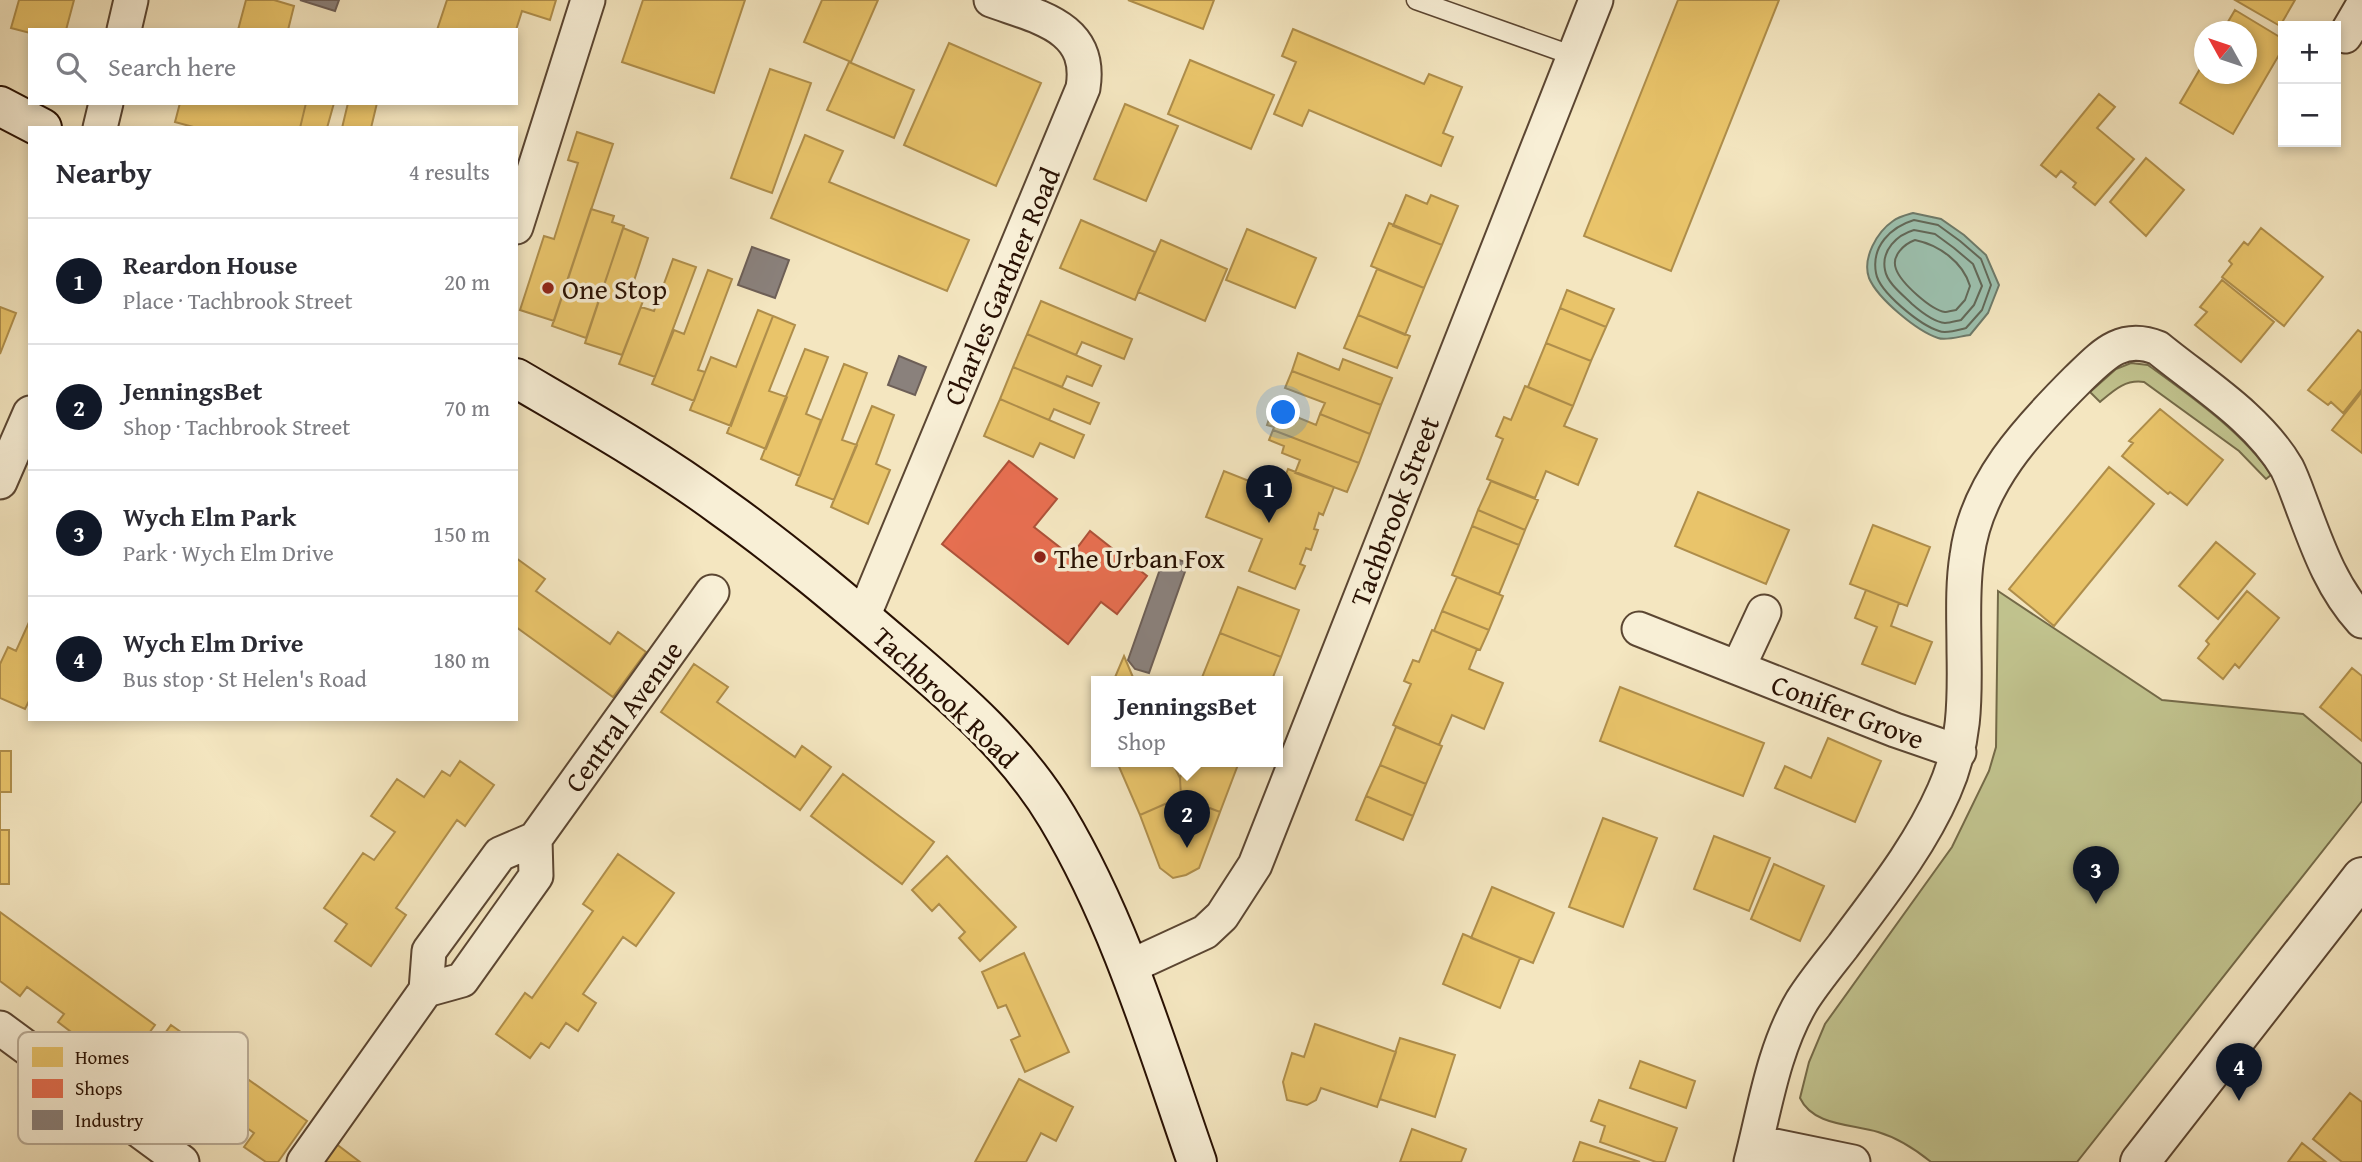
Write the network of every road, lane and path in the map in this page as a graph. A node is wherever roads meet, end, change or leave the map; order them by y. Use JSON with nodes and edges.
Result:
{"nodes":[{"id":1,"x":131,"y":0,"type":"edge"},
{"id":2,"x":588,"y":0,"type":"edge"},
{"id":3,"x":991,"y":0,"type":"edge"},
{"id":4,"x":1416,"y":0,"type":"edge"},
{"id":5,"x":1596,"y":0,"type":"edge"},
{"id":6,"x":2362,"y":7,"type":"edge"},
{"id":7,"x":124,"y":28,"type":"edge"},
{"id":8,"x":2345,"y":36,"type":"dead end"},
{"id":9,"x":1574,"y":56,"type":"junction"},
{"id":10,"x":106,"y":105,"type":"edge"},
{"id":11,"x":0,"y":106,"type":"edge"},
{"id":12,"x":38,"y":126,"type":"edge"},
{"id":13,"x":100,"y":126,"type":"edge"},
{"id":14,"x":518,"y":221,"type":"edge"},
{"id":15,"x":518,"y":379,"type":"edge"},
{"id":16,"x":28,"y":418,"type":"edge"},
{"id":17,"x":0,"y":482,"type":"edge"},
{"id":18,"x":712,"y":592,"type":"dead end"},
{"id":19,"x":1764,"y":612,"type":"dead end"},
{"id":20,"x":863,"y":617,"type":"junction"},
{"id":21,"x":2362,"y":621,"type":"edge"},
{"id":22,"x":1639,"y":629,"type":"dead end"},
{"id":23,"x":1738,"y":668,"type":"junction"},
{"id":24,"x":1959,"y":752,"type":"junction"},
{"id":25,"x":2362,"y":877,"type":"edge"},
{"id":26,"x":1129,"y":968,"type":"junction"},
{"id":27,"x":0,"y":1028,"type":"edge"},
{"id":28,"x":18,"y":1041,"type":"edge"},
{"id":29,"x":158,"y":1144,"type":"edge"},
{"id":30,"x":1754,"y":1152,"type":"edge"},
{"id":31,"x":182,"y":1162,"type":"edge"},
{"id":32,"x":304,"y":1162,"type":"edge"},
{"id":33,"x":1197,"y":1162,"type":"edge"},
{"id":34,"x":1853,"y":1162,"type":"edge"},
{"id":35,"x":2140,"y":1162,"type":"edge"}],
"edges":[{"from":1,"to":7,"type":"street"},
{"from":2,"to":14,"type":"street"},
{"from":3,"to":20,"type":"street","name":"Charles Gardner Road"},
{"from":4,"to":9,"type":"lane"},
{"from":5,"to":9,"type":"street","name":"Tachbrook Street"},
{"from":6,"to":8,"type":"street"},
{"from":9,"to":26,"type":"street","name":"Tachbrook Street"},
{"from":10,"to":13,"type":"street"},
{"from":11,"to":12,"type":"main road"},
{"from":15,"to":20,"type":"main road","name":"Tachbrook Road"},
{"from":16,"to":17,"type":"street"},
{"from":18,"to":32,"type":"street","name":"Central Avenue"},
{"from":19,"to":23,"type":"street","name":"Conifer Grove"},
{"from":20,"to":26,"type":"main road","name":"Tachbrook Road"},
{"from":21,"to":24,"type":"street"},
{"from":22,"to":23,"type":"street","name":"Conifer Grove"},
{"from":23,"to":24,"type":"street","name":"Conifer Grove"},
{"from":24,"to":30,"type":"street"},
{"from":25,"to":35,"type":"main road"},
{"from":26,"to":33,"type":"main road","name":"Tachbrook Road"},
{"from":27,"to":28,"type":"street"},
{"from":29,"to":31,"type":"street"},
{"from":30,"to":34,"type":"street"}]}
